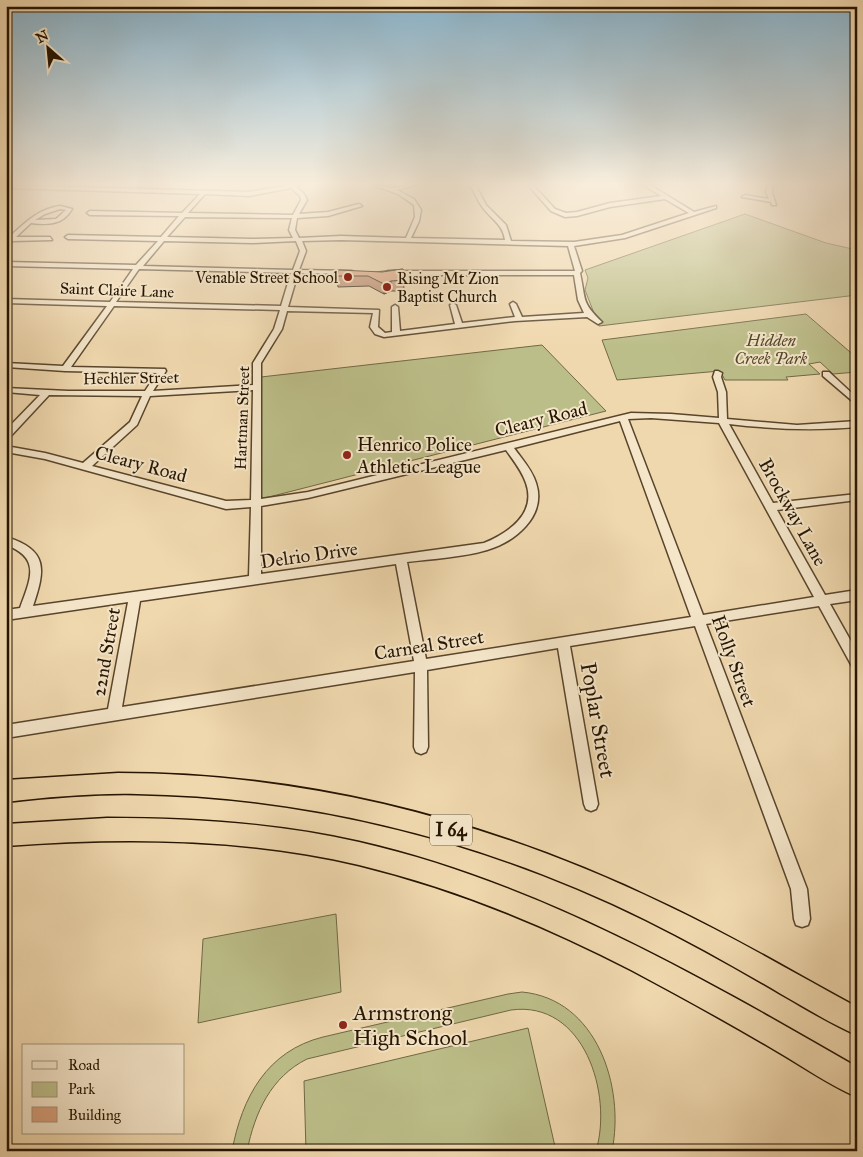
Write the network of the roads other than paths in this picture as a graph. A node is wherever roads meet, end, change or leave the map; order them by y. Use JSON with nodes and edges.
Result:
{"nodes":[{"id":1,"x":50,"y":239,"type":"dead end"},
{"id":2,"x":162,"y":239,"type":"joint"},
{"id":3,"x":320,"y":239,"type":"edge"},
{"id":4,"x":408,"y":239,"type":"edge"},
{"id":5,"x":507,"y":239,"type":"edge"},
{"id":6,"x":617,"y":239,"type":"edge"},
{"id":7,"x":298,"y":240,"type":"junction"},
{"id":8,"x":9,"y":241,"type":"edge"},
{"id":9,"x":508,"y":242,"type":"junction"},
{"id":10,"x":570,"y":244,"type":"junction"},
{"id":11,"x":6,"y":264,"type":"edge"},
{"id":12,"x":138,"y":267,"type":"junction"},
{"id":13,"x":295,"y":271,"type":"junction"},
{"id":14,"x":361,"y":273,"type":"edge"},
{"id":15,"x":377,"y":273,"type":"edge"},
{"id":16,"x":577,"y":273,"type":"junction"},
{"id":17,"x":6,"y":301,"type":"edge"},
{"id":18,"x":111,"y":304,"type":"junction"},
{"id":19,"x":513,"y":304,"type":"dead end"},
{"id":20,"x":453,"y":305,"type":"dead end"},
{"id":21,"x":395,"y":307,"type":"dead end"},
{"id":22,"x":284,"y":309,"type":"junction"},
{"id":23,"x":588,"y":316,"type":"junction"},
{"id":24,"x":519,"y":319,"type":"junction"},
{"id":25,"x":598,"y":322,"type":"dead end"},
{"id":26,"x":459,"y":325,"type":"junction"},
{"id":27,"x":396,"y":333,"type":"junction"},
{"id":28,"x":6,"y":365,"type":"edge"},
{"id":29,"x":65,"y":370,"type":"junction"},
{"id":30,"x":718,"y":372,"type":"dead end"},
{"id":31,"x":826,"y":374,"type":"dead end"},
{"id":32,"x":256,"y":387,"type":"junction"},
{"id":33,"x":6,"y":390,"type":"edge"},
{"id":34,"x":46,"y":394,"type":"junction"},
{"id":35,"x":147,"y":394,"type":"junction"},
{"id":36,"x":857,"y":403,"type":"edge"},
{"id":37,"x":623,"y":418,"type":"junction"},
{"id":38,"x":723,"y":422,"type":"junction"},
{"id":39,"x":857,"y":424,"type":"edge"},
{"id":40,"x":6,"y":436,"type":"edge"},
{"id":41,"x":508,"y":446,"type":"junction"},
{"id":42,"x":6,"y":449,"type":"edge"},
{"id":43,"x":85,"y":467,"type":"junction"},
{"id":44,"x":857,"y":497,"type":"edge"},
{"id":45,"x":256,"y":504,"type":"junction"},
{"id":46,"x":770,"y":507,"type":"junction"},
{"id":47,"x":6,"y":540,"type":"edge"},
{"id":48,"x":401,"y":560,"type":"junction"},
{"id":49,"x":254,"y":580,"type":"junction"},
{"id":50,"x":857,"y":595,"type":"edge"},
{"id":51,"x":135,"y":597,"type":"junction"},
{"id":52,"x":822,"y":601,"type":"junction"},
{"id":53,"x":25,"y":612,"type":"junction"},
{"id":54,"x":6,"y":615,"type":"edge"},
{"id":55,"x":699,"y":621,"type":"junction"},
{"id":56,"x":563,"y":643,"type":"junction"},
{"id":57,"x":857,"y":664,"type":"edge"},
{"id":58,"x":421,"y":666,"type":"junction"},
{"id":59,"x":114,"y":714,"type":"junction"},
{"id":60,"x":6,"y":732,"type":"edge"},
{"id":61,"x":421,"y":747,"type":"dead end"},
{"id":62,"x":6,"y":791,"type":"edge"},
{"id":63,"x":592,"y":804,"type":"dead end"},
{"id":64,"x":6,"y":835,"type":"edge"},
{"id":65,"x":802,"y":919,"type":"dead end"},
{"id":66,"x":857,"y":1022,"type":"edge"},
{"id":67,"x":857,"y":1082,"type":"edge"}],
"edges":[{"from":1,"to":8,"type":"street"},
{"from":2,"to":7,"type":"street"},
{"from":2,"to":12,"type":"street"},
{"from":3,"to":7,"type":"street"},
{"from":4,"to":9,"type":"street"},
{"from":5,"to":9,"type":"street"},
{"from":6,"to":10,"type":"street"},
{"from":7,"to":13,"type":"street","name":"Hartman Street"},
{"from":9,"to":10,"type":"street"},
{"from":10,"to":16,"type":"street"},
{"from":11,"to":12,"type":"street"},
{"from":12,"to":13,"type":"street"},
{"from":12,"to":18,"type":"street"},
{"from":13,"to":14,"type":"street"},
{"from":13,"to":22,"type":"street","name":"Hartman Street"},
{"from":15,"to":16,"type":"street"},
{"from":16,"to":23,"type":"street"},
{"from":17,"to":18,"type":"street","name":"Saint Claire Lane"},
{"from":18,"to":22,"type":"street","name":"Saint Claire Lane"},
{"from":18,"to":29,"type":"street"},
{"from":19,"to":24,"type":"street"},
{"from":20,"to":26,"type":"street"},
{"from":21,"to":27,"type":"street"},
{"from":22,"to":27,"type":"street","name":"Saint Claire Lane"},
{"from":22,"to":32,"type":"street","name":"Hartman Street"},
{"from":23,"to":24,"type":"street"},
{"from":23,"to":25,"type":"street"},
{"from":24,"to":26,"type":"street"},
{"from":26,"to":27,"type":"street"},
{"from":28,"to":29,"type":"street"},
{"from":29,"to":35,"type":"street"},
{"from":30,"to":38,"type":"street","name":"Brockway Lane"},
{"from":31,"to":36,"type":"street"},
{"from":32,"to":35,"type":"street","name":"Hechler Street"},
{"from":32,"to":45,"type":"street","name":"Hartman Street"},
{"from":33,"to":34,"type":"street","name":"Hechler Street"},
{"from":34,"to":35,"type":"street","name":"Hechler Street"},
{"from":34,"to":40,"type":"street"},
{"from":35,"to":43,"type":"street"},
{"from":37,"to":38,"type":"street","name":"Cleary Road"},
{"from":37,"to":41,"type":"street","name":"Cleary Road"},
{"from":37,"to":55,"type":"street","name":"Holly Street"},
{"from":38,"to":39,"type":"street","name":"Cleary Road"},
{"from":38,"to":46,"type":"street","name":"Brockway Lane"},
{"from":41,"to":45,"type":"street","name":"Cleary Road"},
{"from":41,"to":48,"type":"street","name":"Delrio Drive"},
{"from":42,"to":43,"type":"street","name":"Cleary Road"},
{"from":43,"to":45,"type":"street","name":"Cleary Road"},
{"from":44,"to":46,"type":"street"},
{"from":45,"to":49,"type":"street","name":"Hartman Street"},
{"from":46,"to":52,"type":"street","name":"Brockway Lane"},
{"from":47,"to":53,"type":"street"},
{"from":48,"to":49,"type":"street","name":"Delrio Drive"},
{"from":48,"to":58,"type":"street"},
{"from":49,"to":51,"type":"street","name":"Delrio Drive"},
{"from":50,"to":52,"type":"street","name":"Carneal Street"},
{"from":51,"to":53,"type":"street","name":"Delrio Drive"},
{"from":51,"to":59,"type":"street","name":"22nd Street"},
{"from":52,"to":55,"type":"street","name":"Carneal Street"},
{"from":52,"to":57,"type":"street","name":"Brockway Lane"},
{"from":53,"to":54,"type":"street","name":"Delrio Drive"},
{"from":55,"to":56,"type":"street","name":"Carneal Street"},
{"from":55,"to":65,"type":"street","name":"Holly Street"},
{"from":56,"to":58,"type":"street","name":"Carneal Street"},
{"from":56,"to":63,"type":"street","name":"Poplar Street"},
{"from":58,"to":59,"type":"street","name":"Carneal Street"},
{"from":58,"to":61,"type":"street"},
{"from":59,"to":60,"type":"street","name":"Carneal Street"},
{"from":62,"to":66,"type":"highway","number":"I 64"},
{"from":64,"to":67,"type":"highway","number":"I 64"}]}
